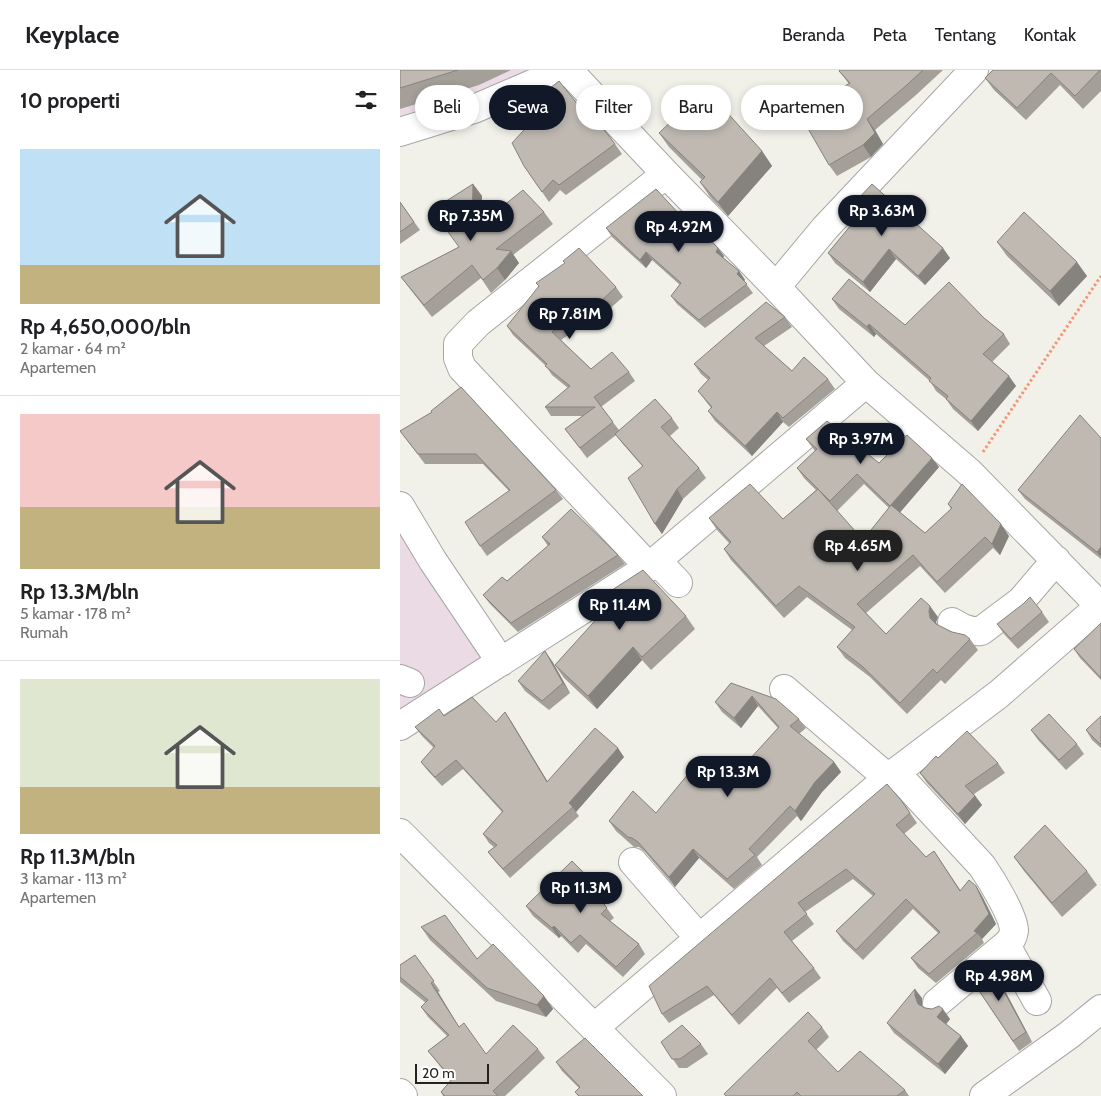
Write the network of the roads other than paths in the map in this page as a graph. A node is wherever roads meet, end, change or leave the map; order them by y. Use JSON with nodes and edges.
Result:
{"nodes":[{"id":1,"x":566,"y":70,"type":"edge"},
{"id":2,"x":974,"y":70,"type":"edge"},
{"id":3,"x":400,"y":132,"type":"edge"},
{"id":4,"x":666,"y":174,"type":"junction"},
{"id":5,"x":776,"y":287,"type":"junction"},
{"id":6,"x":866,"y":383,"type":"junction"},
{"id":7,"x":400,"y":506,"type":"edge"},
{"id":8,"x":1056,"y":560,"type":"junction"},
{"id":9,"x":653,"y":564,"type":"junction"},
{"id":10,"x":678,"y":583,"type":"dead end"},
{"id":11,"x":1100,"y":607,"type":"edge"},
{"id":12,"x":952,"y":622,"type":"dead end"},
{"id":13,"x":501,"y":662,"type":"junction"},
{"id":14,"x":784,"y":689,"type":"dead end"},
{"id":15,"x":400,"y":726,"type":"edge"},
{"id":16,"x":892,"y":775,"type":"junction"},
{"id":17,"x":400,"y":833,"type":"edge"},
{"id":18,"x":633,"y":862,"type":"dead end"},
{"id":19,"x":700,"y":938,"type":"junction"},
{"id":20,"x":1006,"y":945,"type":"junction"},
{"id":21,"x":1037,"y":1001,"type":"dead end"},
{"id":22,"x":937,"y":1003,"type":"dead end"},
{"id":23,"x":1101,"y":1009,"type":"edge"},
{"id":24,"x":595,"y":1027,"type":"junction"},
{"id":25,"x":662,"y":1096,"type":"edge"},
{"id":26,"x":984,"y":1096,"type":"edge"}],
"edges":[{"from":1,"to":3,"type":"street"},
{"from":1,"to":4,"type":"street"},
{"from":2,"to":5,"type":"street"},
{"from":4,"to":5,"type":"street"},
{"from":4,"to":9,"type":"street"},
{"from":5,"to":6,"type":"street"},
{"from":6,"to":8,"type":"street"},
{"from":6,"to":9,"type":"street"},
{"from":7,"to":13,"type":"street"},
{"from":8,"to":11,"type":"street"},
{"from":8,"to":12,"type":"street"},
{"from":9,"to":10,"type":"street"},
{"from":9,"to":13,"type":"street"},
{"from":11,"to":16,"type":"street"},
{"from":13,"to":15,"type":"street"},
{"from":14,"to":16,"type":"street"},
{"from":16,"to":19,"type":"street"},
{"from":16,"to":20,"type":"street"},
{"from":17,"to":24,"type":"street"},
{"from":18,"to":19,"type":"street"},
{"from":19,"to":24,"type":"street"},
{"from":20,"to":21,"type":"street"},
{"from":20,"to":22,"type":"street"},
{"from":23,"to":26,"type":"street"},
{"from":24,"to":25,"type":"street"}]}
